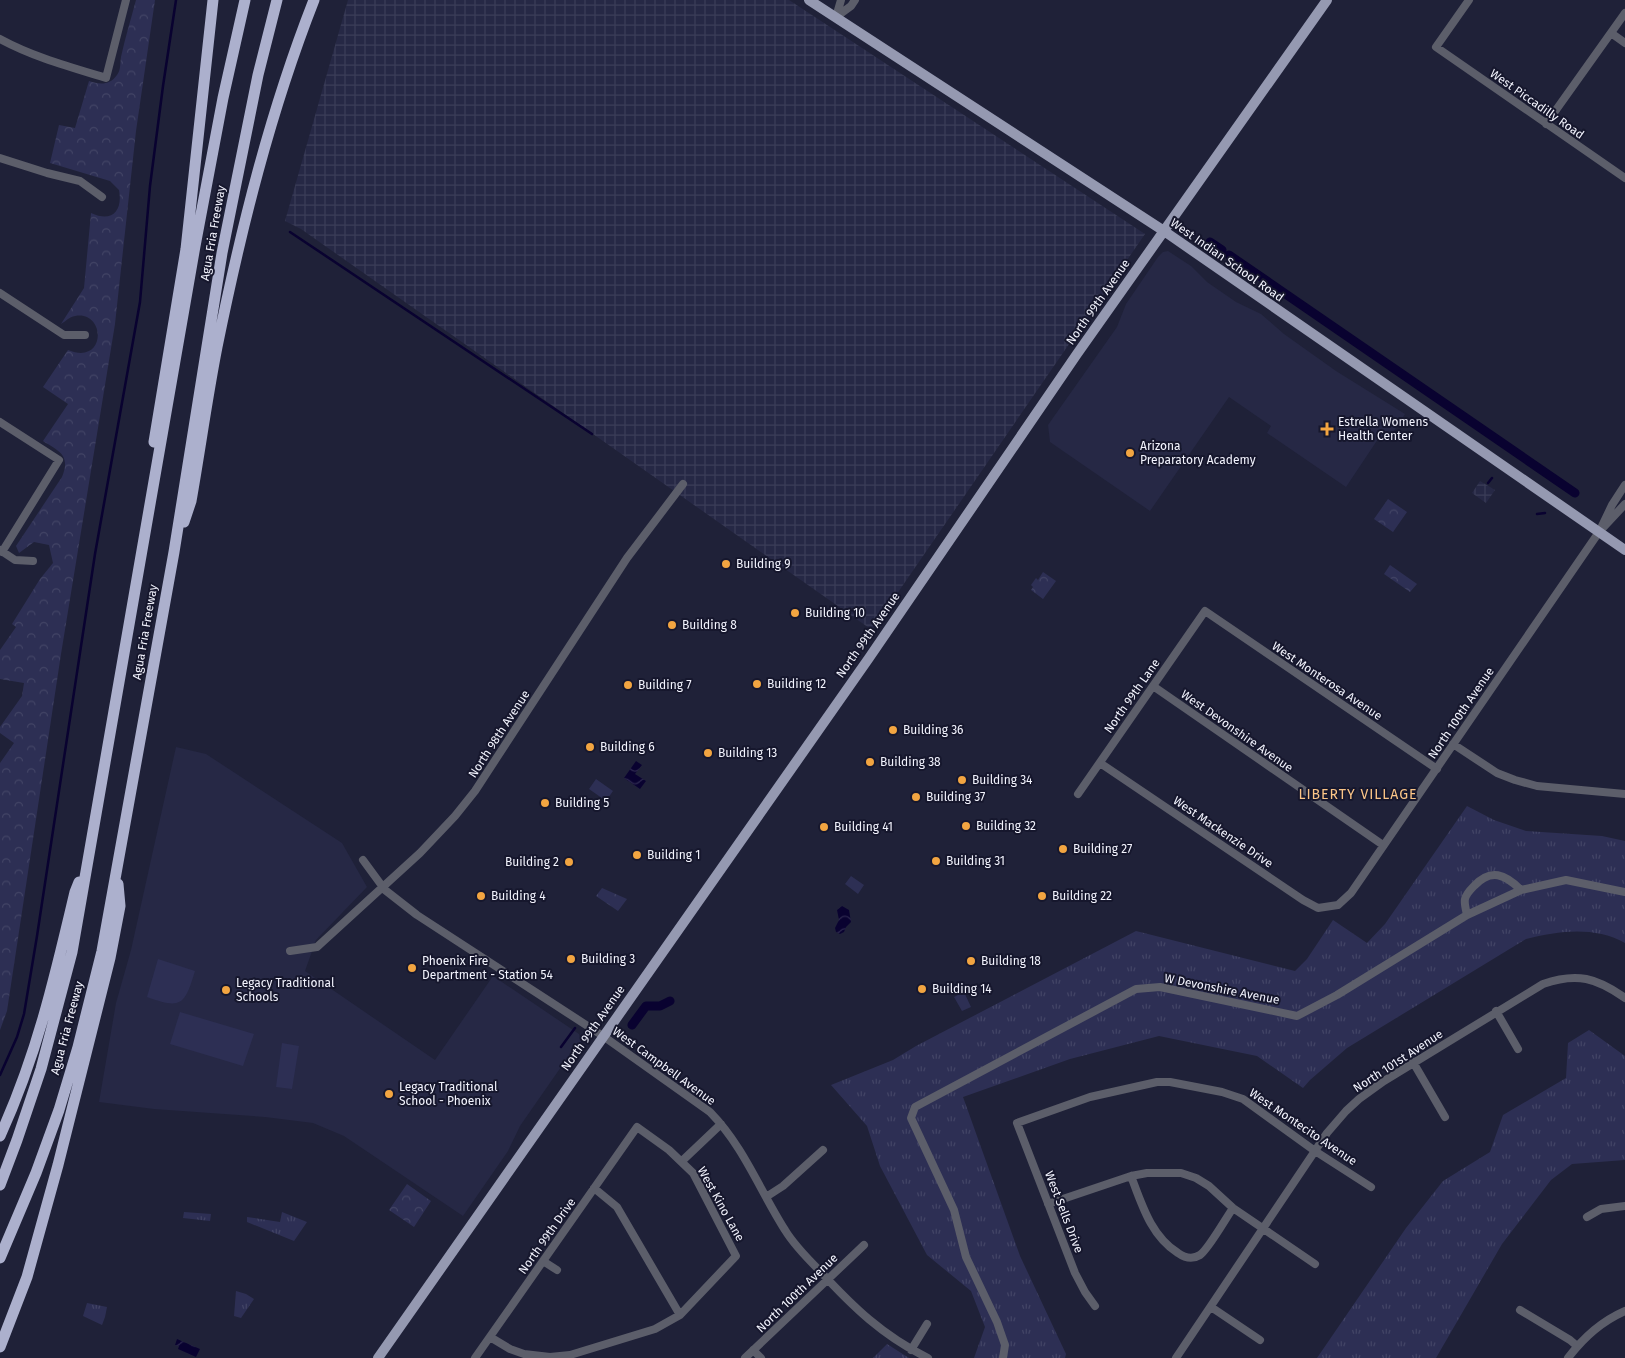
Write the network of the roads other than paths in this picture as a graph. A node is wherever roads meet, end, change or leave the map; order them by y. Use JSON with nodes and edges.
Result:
{"nodes":[{"id":1,"x":126,"y":0,"type":"edge"},
{"id":2,"x":213,"y":0,"type":"edge"},
{"id":3,"x":245,"y":0,"type":"edge"},
{"id":4,"x":277,"y":0,"type":"edge"},
{"id":5,"x":314,"y":0,"type":"edge"},
{"id":6,"x":809,"y":0,"type":"edge"},
{"id":7,"x":841,"y":0,"type":"edge"},
{"id":8,"x":855,"y":0,"type":"edge"},
{"id":9,"x":1327,"y":0,"type":"edge"},
{"id":10,"x":1469,"y":0,"type":"edge"},
{"id":11,"x":1625,"y":13,"type":"edge"},
{"id":12,"x":836,"y":17,"type":"junction"},
{"id":13,"x":1611,"y":33,"type":"junction"},
{"id":14,"x":0,"y":38,"type":"edge"},
{"id":15,"x":1625,"y":44,"type":"edge"},
{"id":16,"x":1546,"y":124,"type":"junction"},
{"id":17,"x":0,"y":158,"type":"edge"},
{"id":18,"x":1625,"y":178,"type":"edge"},
{"id":19,"x":102,"y":197,"type":"dead end"},
{"id":20,"x":1164,"y":231,"type":"junction"},
{"id":21,"x":0,"y":294,"type":"edge"},
{"id":22,"x":85,"y":335,"type":"dead end"},
{"id":23,"x":0,"y":422,"type":"edge"},
{"id":24,"x":684,"y":484,"type":"dead end"},
{"id":25,"x":1625,"y":485,"type":"edge"},
{"id":26,"x":1625,"y":504,"type":"edge"},
{"id":27,"x":1599,"y":532,"type":"junction"},
{"id":28,"x":144,"y":541,"type":"junction"},
{"id":29,"x":1625,"y":550,"type":"edge"},
{"id":30,"x":1,"y":551,"type":"edge"},
{"id":31,"x":174,"y":552,"type":"junction"},
{"id":32,"x":33,"y":561,"type":"dead end"},
{"id":33,"x":1205,"y":611,"type":"joint"},
{"id":34,"x":1153,"y":686,"type":"junction"},
{"id":35,"x":1453,"y":744,"type":"junction"},
{"id":36,"x":1100,"y":763,"type":"junction"},
{"id":37,"x":1437,"y":769,"type":"junction"},
{"id":38,"x":1078,"y":794,"type":"dead end"},
{"id":39,"x":1625,"y":794,"type":"edge"},
{"id":40,"x":1383,"y":845,"type":"junction"},
{"id":41,"x":90,"y":855,"type":"junction"},
{"id":42,"x":363,"y":860,"type":"dead end"},
{"id":43,"x":117,"y":868,"type":"junction"},
{"id":44,"x":383,"y":887,"type":"junction"},
{"id":45,"x":1521,"y":890,"type":"junction"},
{"id":46,"x":1625,"y":892,"type":"edge"},
{"id":47,"x":1338,"y":905,"type":"joint"},
{"id":48,"x":1467,"y":915,"type":"junction"},
{"id":49,"x":290,"y":951,"type":"dead end"},
{"id":50,"x":1625,"y":998,"type":"edge"},
{"id":51,"x":1496,"y":1011,"type":"junction"},
{"id":52,"x":603,"y":1036,"type":"junction"},
{"id":53,"x":1518,"y":1049,"type":"dead end"},
{"id":54,"x":1413,"y":1062,"type":"junction"},
{"id":55,"x":1445,"y":1117,"type":"dead end"},
{"id":56,"x":1017,"y":1123,"type":"joint"},
{"id":57,"x":721,"y":1124,"type":"junction"},
{"id":58,"x":637,"y":1127,"type":"joint"},
{"id":59,"x":0,"y":1136,"type":"edge"},
{"id":60,"x":823,"y":1150,"type":"dead end"},
{"id":61,"x":1315,"y":1151,"type":"junction"},
{"id":62,"x":682,"y":1161,"type":"junction"},
{"id":63,"x":1131,"y":1176,"type":"junction"},
{"id":64,"x":0,"y":1185,"type":"edge"},
{"id":65,"x":1371,"y":1187,"type":"dead end"},
{"id":66,"x":594,"y":1188,"type":"junction"},
{"id":67,"x":766,"y":1197,"type":"junction"},
{"id":68,"x":1048,"y":1204,"type":"junction"},
{"id":69,"x":1625,"y":1206,"type":"edge"},
{"id":70,"x":1233,"y":1208,"type":"junction"},
{"id":71,"x":1587,"y":1217,"type":"dead end"},
{"id":72,"x":1263,"y":1229,"type":"junction"},
{"id":73,"x":864,"y":1245,"type":"dead end"},
{"id":74,"x":0,"y":1258,"type":"edge"},
{"id":75,"x":543,"y":1261,"type":"junction"},
{"id":76,"x":1315,"y":1264,"type":"dead end"},
{"id":77,"x":557,"y":1270,"type":"dead end"},
{"id":78,"x":828,"y":1279,"type":"junction"},
{"id":79,"x":1095,"y":1306,"type":"dead end"},
{"id":80,"x":1211,"y":1307,"type":"junction"},
{"id":81,"x":1520,"y":1310,"type":"dead end"},
{"id":82,"x":1625,"y":1311,"type":"edge"},
{"id":83,"x":680,"y":1315,"type":"junction"},
{"id":84,"x":928,"y":1324,"type":"dead end"},
{"id":85,"x":490,"y":1337,"type":"junction"},
{"id":86,"x":1260,"y":1340,"type":"dead end"},
{"id":87,"x":1577,"y":1346,"type":"junction"},
{"id":88,"x":0,"y":1347,"type":"edge"},
{"id":89,"x":753,"y":1350,"type":"junction"},
{"id":90,"x":912,"y":1350,"type":"junction"},
{"id":91,"x":378,"y":1358,"type":"edge"},
{"id":92,"x":476,"y":1358,"type":"edge"},
{"id":93,"x":744,"y":1358,"type":"edge"},
{"id":94,"x":761,"y":1358,"type":"edge"},
{"id":95,"x":928,"y":1358,"type":"edge"},
{"id":96,"x":1003,"y":1358,"type":"edge"},
{"id":97,"x":1176,"y":1358,"type":"edge"},
{"id":98,"x":1568,"y":1358,"type":"edge"}],
"edges":[{"from":1,"to":14,"type":"street"},
{"from":2,"to":28,"type":"highway"},
{"from":3,"to":28,"type":"highway","name":"Agua Fria Freeway"},
{"from":4,"to":31,"type":"highway","name":"Agua Fria Freeway"},
{"from":5,"to":31,"type":"highway"},
{"from":6,"to":12,"type":"main road","name":"West Indian School Road"},
{"from":7,"to":12,"type":"street"},
{"from":8,"to":12,"type":"street"},
{"from":9,"to":20,"type":"main road","name":"North 99th Avenue"},
{"from":10,"to":16,"type":"street","name":"West Piccadilly Road"},
{"from":11,"to":13,"type":"street"},
{"from":12,"to":20,"type":"main road","name":"West Indian School Road"},
{"from":13,"to":15,"type":"street"},
{"from":13,"to":16,"type":"street"},
{"from":16,"to":18,"type":"street","name":"West Piccadilly Road"},
{"from":17,"to":19,"type":"street"},
{"from":20,"to":27,"type":"main road","name":"West Indian School Road"},
{"from":20,"to":52,"type":"main road","name":"North 99th Avenue"},
{"from":21,"to":22,"type":"street"},
{"from":23,"to":30,"type":"street"},
{"from":24,"to":44,"type":"street","name":"North 98th Avenue"},
{"from":25,"to":27,"type":"street"},
{"from":26,"to":27,"type":"street"},
{"from":27,"to":29,"type":"main road","name":"West Indian School Road"},
{"from":27,"to":35,"type":"street","name":"North 100th Avenue"},
{"from":28,"to":41,"type":"highway","name":"Agua Fria Freeway"},
{"from":30,"to":32,"type":"street"},
{"from":31,"to":43,"type":"highway","name":"Agua Fria Freeway"},
{"from":33,"to":34,"type":"street","name":"North 99th Lane"},
{"from":33,"to":37,"type":"street","name":"West Monterosa Avenue"},
{"from":34,"to":36,"type":"street","name":"North 99th Lane"},
{"from":34,"to":40,"type":"street","name":"West Devonshire Avenue"},
{"from":35,"to":37,"type":"street","name":"North 100th Avenue"},
{"from":35,"to":39,"type":"street"},
{"from":36,"to":38,"type":"street","name":"North 99th Lane"},
{"from":36,"to":47,"type":"street","name":"West Mackenzie Drive"},
{"from":37,"to":40,"type":"street","name":"North 100th Avenue"},
{"from":40,"to":47,"type":"street","name":"North 100th Avenue"},
{"from":41,"to":59,"type":"highway"},
{"from":41,"to":64,"type":"highway","name":"Agua Fria Freeway"},
{"from":42,"to":44,"type":"street","name":"West Campbell Avenue"},
{"from":43,"to":74,"type":"highway","name":"Agua Fria Freeway"},
{"from":43,"to":88,"type":"highway"},
{"from":44,"to":49,"type":"street","name":"North 98th Avenue"},
{"from":44,"to":52,"type":"street","name":"West Campbell Avenue"},
{"from":45,"to":46,"type":"street","name":"W Devonshire Avenue"},
{"from":45,"to":48,"type":"street","name":"W Devonshire Avenue"},
{"from":45,"to":48,"type":"street"},
{"from":48,"to":96,"type":"street","name":"W Devonshire Avenue"},
{"from":50,"to":51,"type":"street","name":"North 101st Avenue"},
{"from":51,"to":53,"type":"street"},
{"from":51,"to":54,"type":"street","name":"North 101st Avenue"},
{"from":52,"to":57,"type":"street","name":"West Campbell Avenue"},
{"from":52,"to":91,"type":"main road","name":"North 99th Avenue"},
{"from":54,"to":55,"type":"street"},
{"from":54,"to":61,"type":"street","name":"North 101st Avenue"},
{"from":56,"to":61,"type":"street","name":"West Montecito Avenue"},
{"from":56,"to":68,"type":"street","name":"West Sells Drive"},
{"from":57,"to":62,"type":"street"},
{"from":57,"to":67,"type":"street","name":"West Campbell Avenue"},
{"from":58,"to":62,"type":"street","name":"West Kino Lane"},
{"from":58,"to":66,"type":"street","name":"North 99th Drive"},
{"from":60,"to":67,"type":"street"},
{"from":61,"to":65,"type":"street","name":"West Montecito Avenue"},
{"from":61,"to":72,"type":"street","name":"North 101st Avenue"},
{"from":62,"to":83,"type":"street","name":"West Kino Lane"},
{"from":63,"to":68,"type":"street"},
{"from":63,"to":70,"type":"street"},
{"from":63,"to":70,"type":"street"},
{"from":66,"to":75,"type":"street","name":"North 99th Drive"},
{"from":66,"to":83,"type":"street"},
{"from":67,"to":78,"type":"street","name":"West Campbell Avenue"},
{"from":68,"to":79,"type":"street","name":"West Sells Drive"},
{"from":69,"to":71,"type":"street"},
{"from":70,"to":72,"type":"street"},
{"from":72,"to":76,"type":"street"},
{"from":72,"to":80,"type":"street","name":"North 101st Avenue"},
{"from":73,"to":78,"type":"street","name":"North 100th Avenue"},
{"from":75,"to":77,"type":"street"},
{"from":75,"to":85,"type":"street","name":"North 99th Drive"},
{"from":78,"to":89,"type":"street","name":"North 100th Avenue"},
{"from":78,"to":90,"type":"street","name":"West Campbell Avenue"},
{"from":80,"to":86,"type":"street"},
{"from":80,"to":97,"type":"street","name":"North 101st Avenue"},
{"from":81,"to":87,"type":"street"},
{"from":82,"to":87,"type":"street"},
{"from":83,"to":85,"type":"street"},
{"from":84,"to":90,"type":"street"},
{"from":85,"to":92,"type":"street","name":"North 99th Drive"},
{"from":87,"to":98,"type":"street"},
{"from":89,"to":93,"type":"street","name":"North 100th Avenue"},
{"from":89,"to":94,"type":"street"},
{"from":90,"to":95,"type":"street","name":"West Campbell Avenue"}]}
